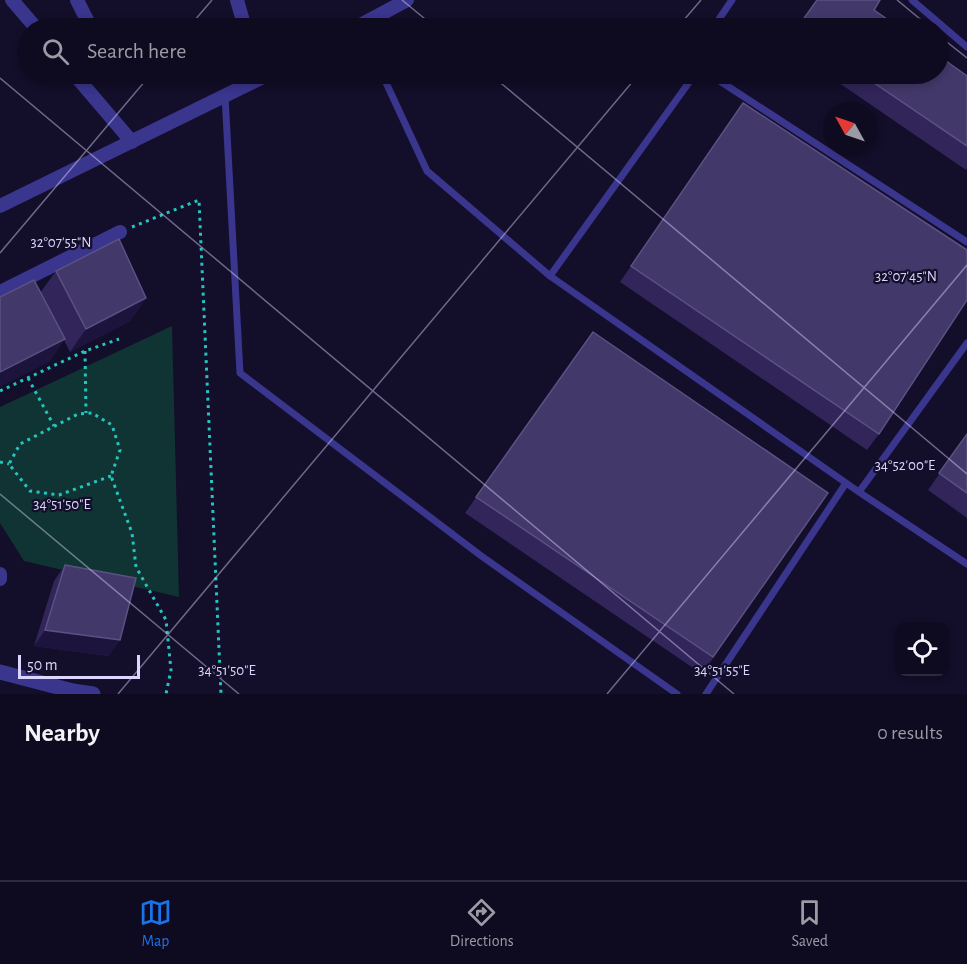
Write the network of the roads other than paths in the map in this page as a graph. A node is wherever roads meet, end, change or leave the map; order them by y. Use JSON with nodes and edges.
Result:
{"nodes":[{"id":1,"x":12,"y":0,"type":"edge"},
{"id":2,"x":77,"y":0,"type":"edge"},
{"id":3,"x":237,"y":0,"type":"edge"},
{"id":4,"x":407,"y":0,"type":"edge"},
{"id":5,"x":732,"y":0,"type":"edge"},
{"id":6,"x":912,"y":0,"type":"edge"},
{"id":7,"x":27,"y":18,"type":"edge"},
{"id":8,"x":85,"y":18,"type":"edge"},
{"id":9,"x":242,"y":18,"type":"edge"},
{"id":10,"x":380,"y":18,"type":"edge"},
{"id":11,"x":720,"y":18,"type":"edge"},
{"id":12,"x":933,"y":18,"type":"edge"},
{"id":13,"x":949,"y":32,"type":"edge"},
{"id":14,"x":967,"y":47,"type":"edge"},
{"id":15,"x":87,"y":84,"type":"edge"},
{"id":16,"x":246,"y":84,"type":"edge"},
{"id":17,"x":387,"y":84,"type":"edge"},
{"id":18,"x":688,"y":84,"type":"edge"},
{"id":19,"x":724,"y":84,"type":"edge"},
{"id":20,"x":225,"y":96,"type":"junction"},
{"id":21,"x":132,"y":142,"type":"junction"},
{"id":22,"x":0,"y":206,"type":"edge"},
{"id":23,"x":120,"y":232,"type":"road end"},
{"id":24,"x":967,"y":243,"type":"edge"},
{"id":25,"x":550,"y":276,"type":"junction"},
{"id":26,"x":0,"y":292,"type":"edge"},
{"id":27,"x":967,"y":343,"type":"edge"},
{"id":28,"x":846,"y":483,"type":"junction"},
{"id":29,"x":859,"y":492,"type":"junction"},
{"id":30,"x":967,"y":564,"type":"edge"},
{"id":31,"x":0,"y":574,"type":"edge"},
{"id":32,"x":0,"y":579,"type":"edge"},
{"id":33,"x":0,"y":672,"type":"edge"},
{"id":34,"x":75,"y":693,"type":"edge"},
{"id":35,"x":93,"y":694,"type":"edge"},
{"id":36,"x":677,"y":694,"type":"edge"},
{"id":37,"x":706,"y":694,"type":"edge"}],
"edges":[{"from":1,"to":7,"type":"street"},
{"from":2,"to":8,"type":"street"},
{"from":3,"to":9,"type":"street"},
{"from":4,"to":10,"type":"street"},
{"from":5,"to":11,"type":"lane"},
{"from":6,"to":12,"type":"lane"},
{"from":13,"to":14,"type":"lane"},
{"from":15,"to":21,"type":"street"},
{"from":16,"to":20,"type":"street"},
{"from":17,"to":25,"type":"lane"},
{"from":18,"to":25,"type":"lane"},
{"from":19,"to":24,"type":"lane"},
{"from":20,"to":21,"type":"street"},
{"from":20,"to":36,"type":"lane"},
{"from":21,"to":22,"type":"street"},
{"from":23,"to":26,"type":"street"},
{"from":25,"to":28,"type":"lane"},
{"from":27,"to":29,"type":"lane"},
{"from":28,"to":29,"type":"lane"},
{"from":28,"to":37,"type":"lane"},
{"from":29,"to":30,"type":"lane"},
{"from":31,"to":32,"type":"street"},
{"from":33,"to":34,"type":"street"},
{"from":34,"to":35,"type":"street"}]}
